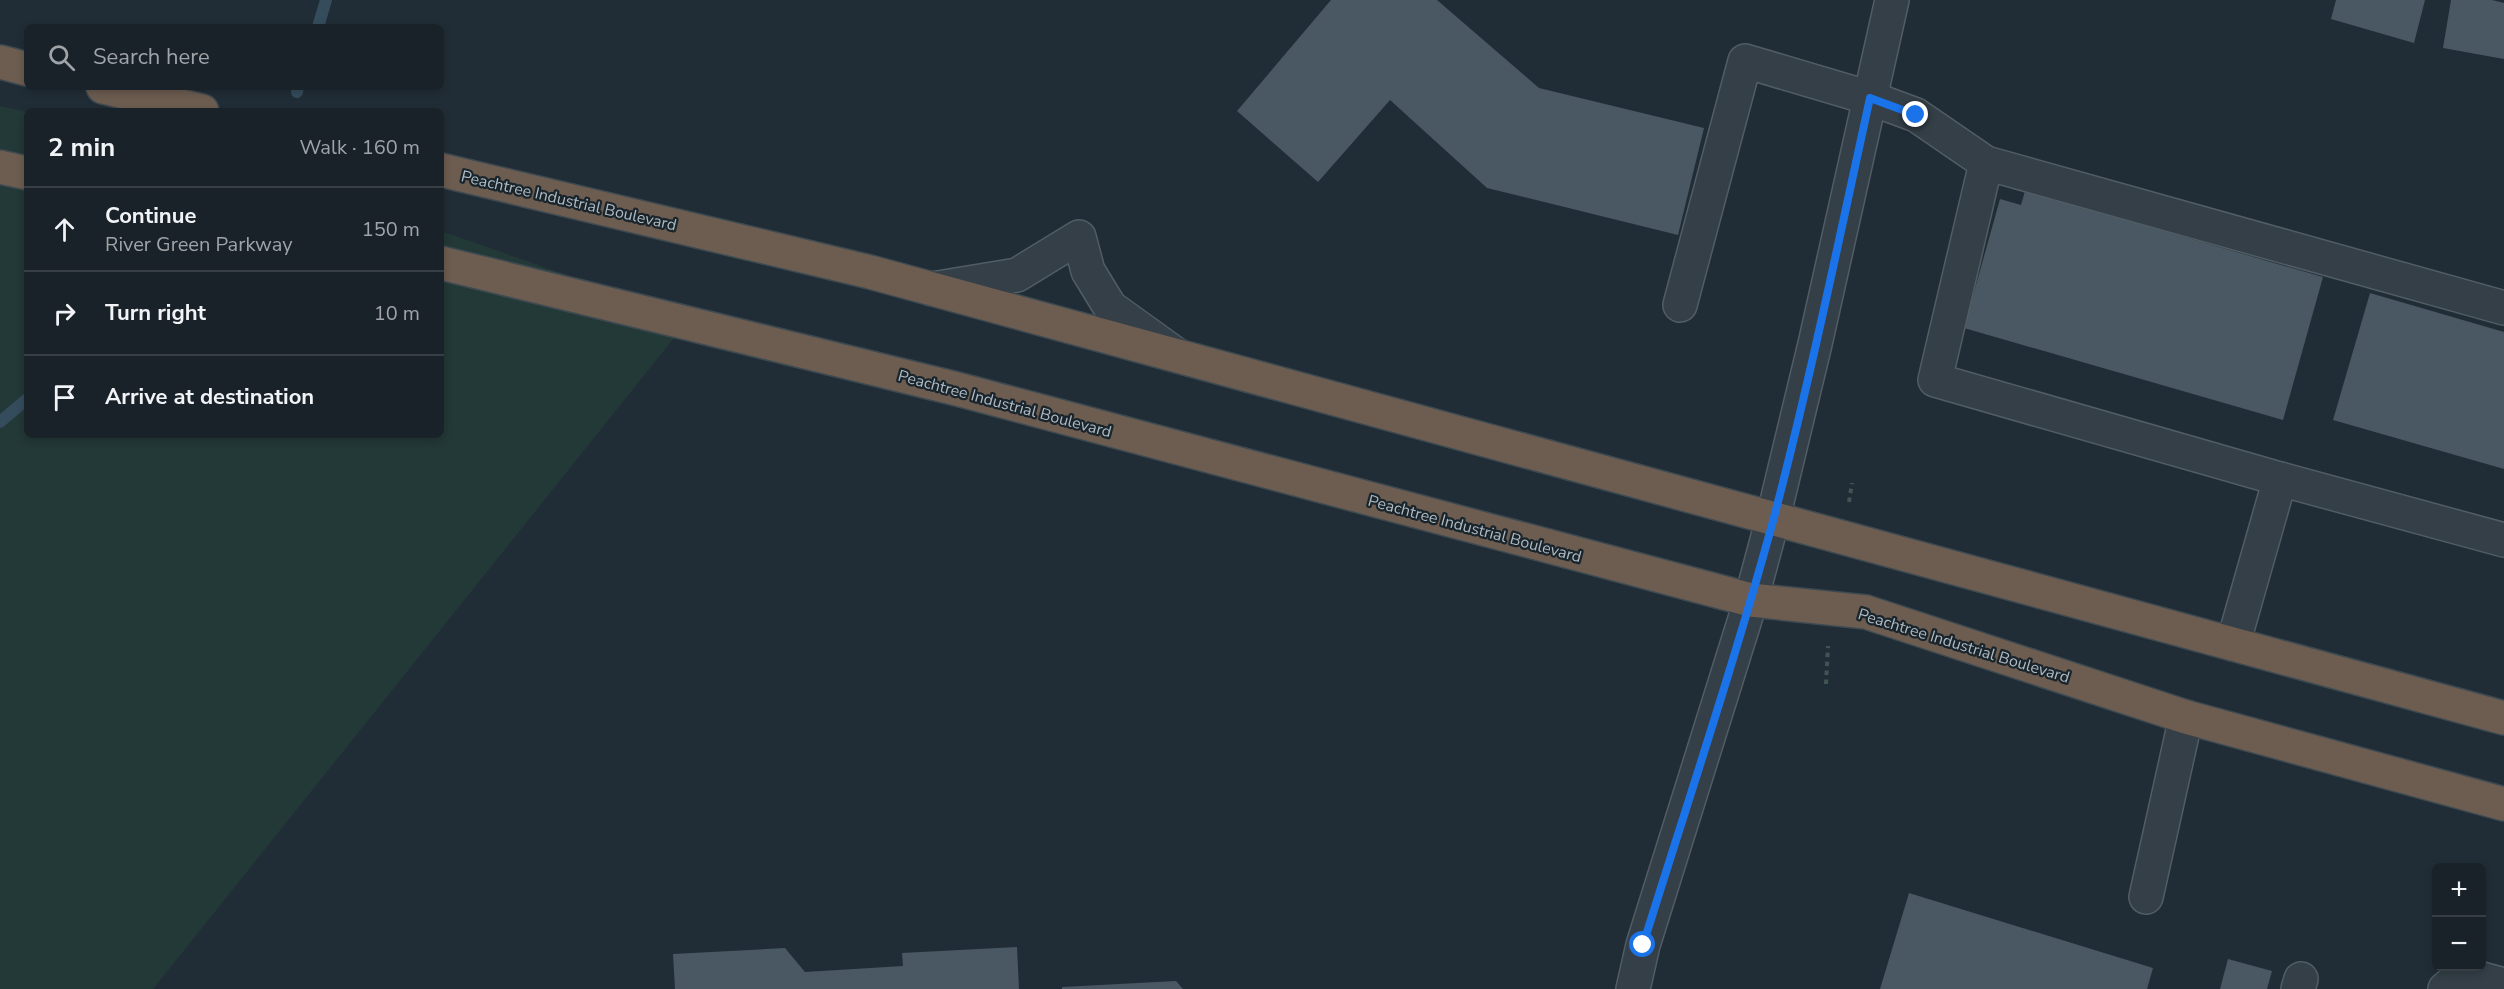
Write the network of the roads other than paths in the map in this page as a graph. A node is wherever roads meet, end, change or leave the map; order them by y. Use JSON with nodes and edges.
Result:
{"nodes":[{"id":1,"x":1892,"y":0,"type":"edge"},
{"id":2,"x":0,"y":62,"type":"edge"},
{"id":3,"x":24,"y":68,"type":"edge"},
{"id":4,"x":115,"y":90,"type":"edge"},
{"id":5,"x":1870,"y":98,"type":"junction"},
{"id":6,"x":190,"y":108,"type":"edge"},
{"id":7,"x":1986,"y":163,"type":"junction"},
{"id":8,"x":0,"y":167,"type":"edge"},
{"id":9,"x":444,"y":171,"type":"edge"},
{"id":10,"x":24,"y":172,"type":"edge"},
{"id":11,"x":444,"y":263,"type":"edge"},
{"id":12,"x":932,"y":289,"type":"junction"},
{"id":13,"x":1680,"y":305,"type":"dead end"},
{"id":14,"x":2504,"y":308,"type":"edge"},
{"id":15,"x":1179,"y":356,"type":"junction"},
{"id":16,"x":2280,"y":479,"type":"junction"},
{"id":17,"x":1773,"y":518,"type":"junction"},
{"id":18,"x":2504,"y":540,"type":"edge"},
{"id":19,"x":1751,"y":600,"type":"junction"},
{"id":20,"x":2233,"y":644,"type":"junction"},
{"id":21,"x":2186,"y":717,"type":"junction"},
{"id":22,"x":2504,"y":718,"type":"edge"},
{"id":23,"x":2504,"y":804,"type":"edge"},
{"id":24,"x":2146,"y":897,"type":"dead end"},
{"id":25,"x":2504,"y":985,"type":"edge"},
{"id":26,"x":1633,"y":989,"type":"edge"},
{"id":27,"x":2445,"y":989,"type":"edge"}],
"edges":[{"from":1,"to":5,"type":"street"},
{"from":2,"to":3,"type":"highway"},
{"from":4,"to":6,"type":"highway"},
{"from":5,"to":7,"type":"street"},
{"from":5,"to":13,"type":"street"},
{"from":5,"to":17,"type":"street"},
{"from":7,"to":14,"type":"street"},
{"from":7,"to":16,"type":"street"},
{"from":8,"to":10,"type":"highway"},
{"from":9,"to":12,"type":"highway","name":"Peachtree Industrial Boulevard"},
{"from":11,"to":19,"type":"highway","name":"Peachtree Industrial Boulevard"},
{"from":12,"to":15,"type":"highway","name":"Peachtree Industrial Boulevard"},
{"from":12,"to":15,"type":"street"},
{"from":15,"to":17,"type":"highway","name":"Peachtree Industrial Boulevard"},
{"from":16,"to":18,"type":"street"},
{"from":16,"to":20,"type":"street"},
{"from":17,"to":19,"type":"street"},
{"from":17,"to":20,"type":"highway","name":"Peachtree Industrial Boulevard"},
{"from":19,"to":21,"type":"highway","name":"Peachtree Industrial Boulevard"},
{"from":19,"to":26,"type":"street"},
{"from":20,"to":22,"type":"highway","name":"Peachtree Industrial Boulevard"},
{"from":21,"to":23,"type":"highway","name":"Peachtree Industrial Boulevard"},
{"from":21,"to":24,"type":"street"},
{"from":25,"to":27,"type":"street"}]}
